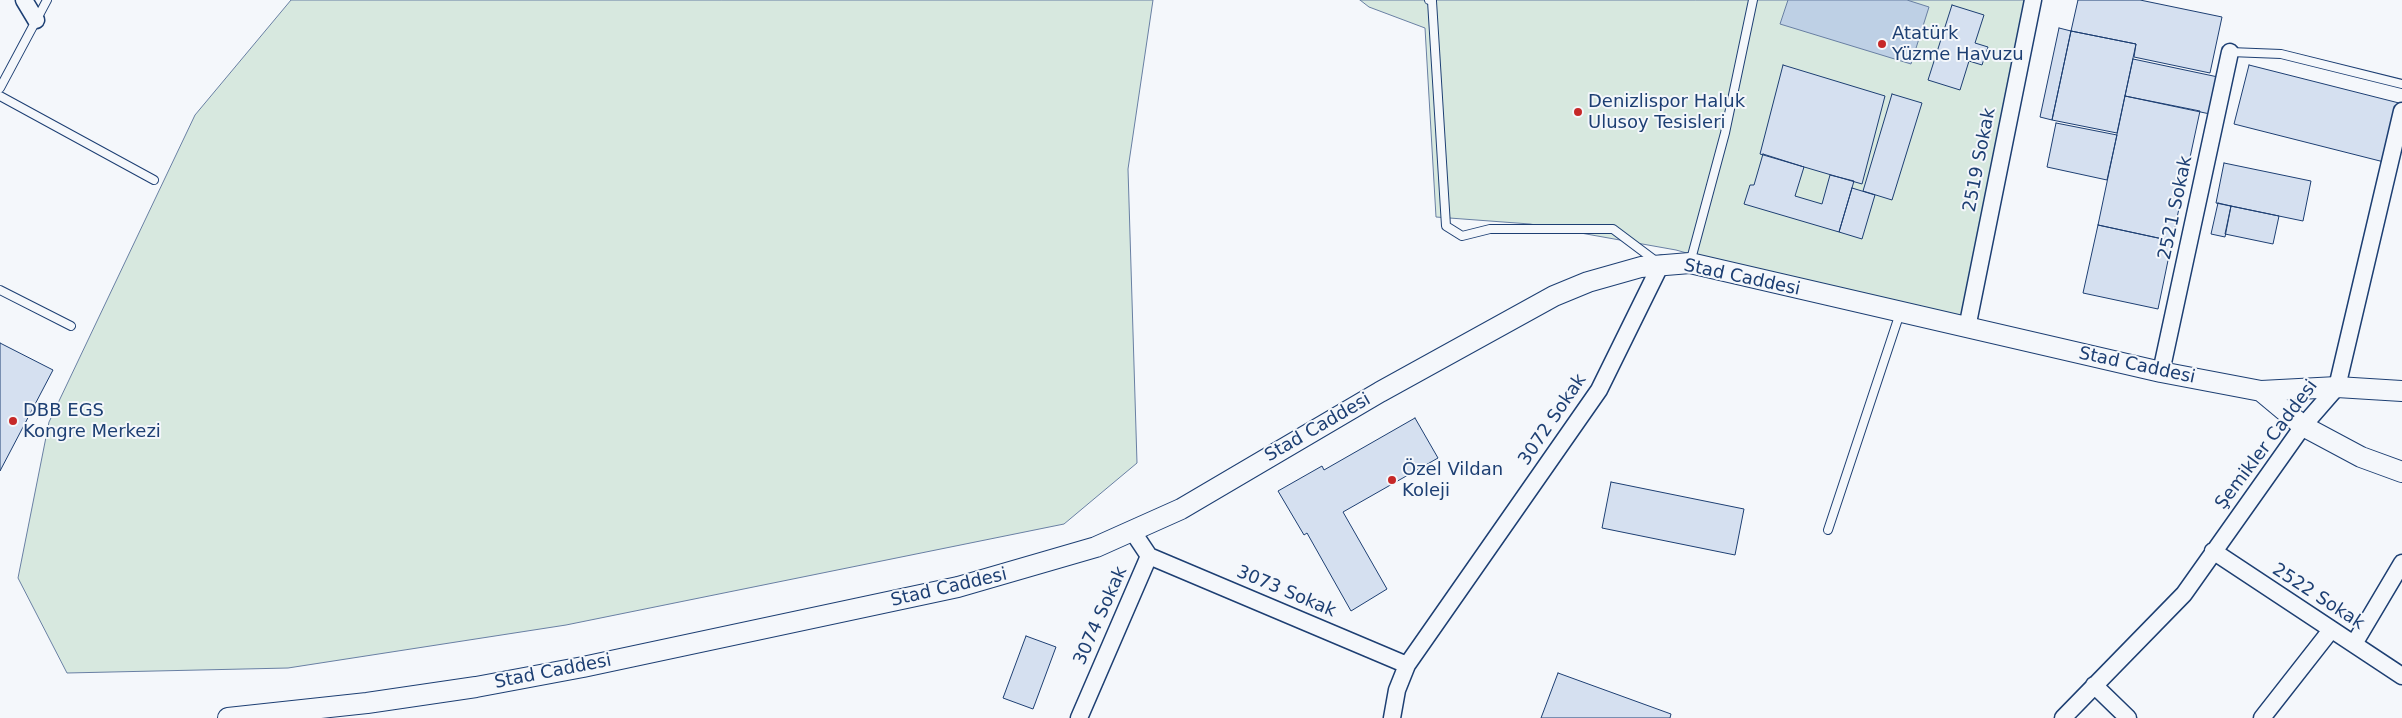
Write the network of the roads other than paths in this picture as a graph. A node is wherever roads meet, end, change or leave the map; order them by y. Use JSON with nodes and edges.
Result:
{"nodes":[{"id":1,"x":24,"y":0,"type":"edge"},
{"id":2,"x":47,"y":0,"type":"edge"},
{"id":3,"x":1429,"y":0,"type":"edge"},
{"id":4,"x":1753,"y":0,"type":"edge"},
{"id":5,"x":2033,"y":0,"type":"edge"},
{"id":6,"x":36,"y":20,"type":"junction"},
{"id":7,"x":2230,"y":52,"type":"joint"},
{"id":8,"x":2402,"y":84,"type":"edge"},
{"id":9,"x":0,"y":88,"type":"edge"},
{"id":10,"x":0,"y":96,"type":"edge"},
{"id":11,"x":2402,"y":111,"type":"edge"},
{"id":12,"x":154,"y":180,"type":"dead end"},
{"id":13,"x":1661,"y":264,"type":"junction"},
{"id":14,"x":1690,"y":264,"type":"junction"},
{"id":15,"x":0,"y":290,"type":"edge"},
{"id":16,"x":1900,"y":313,"type":"junction"},
{"id":17,"x":71,"y":326,"type":"dead end"},
{"id":18,"x":1967,"y":328,"type":"junction"},
{"id":19,"x":2161,"y":372,"type":"junction"},
{"id":20,"x":2337,"y":386,"type":"junction"},
{"id":21,"x":2260,"y":391,"type":"junction"},
{"id":22,"x":2402,"y":391,"type":"edge"},
{"id":23,"x":2303,"y":426,"type":"junction"},
{"id":24,"x":2402,"y":472,"type":"edge"},
{"id":25,"x":1828,"y":530,"type":"dead end"},
{"id":26,"x":1133,"y":532,"type":"junction"},
{"id":27,"x":2213,"y":551,"type":"junction"},
{"id":28,"x":1149,"y":556,"type":"junction"},
{"id":29,"x":2402,"y":562,"type":"edge"},
{"id":30,"x":2397,"y":584,"type":"edge"},
{"id":31,"x":2331,"y":630,"type":"junction"},
{"id":32,"x":2354,"y":644,"type":"junction"},
{"id":33,"x":1407,"y":665,"type":"junction"},
{"id":34,"x":2402,"y":676,"type":"edge"},
{"id":35,"x":2094,"y":685,"type":"junction"},
{"id":36,"x":1085,"y":716,"type":"edge"},
{"id":37,"x":228,"y":718,"type":"edge"},
{"id":38,"x":1392,"y":718,"type":"edge"},
{"id":39,"x":2063,"y":718,"type":"edge"},
{"id":40,"x":2128,"y":718,"type":"edge"},
{"id":41,"x":2262,"y":718,"type":"edge"}],
"edges":[{"from":1,"to":6,"type":"street"},
{"from":2,"to":6,"type":"lane"},
{"from":3,"to":13,"type":"lane"},
{"from":4,"to":14,"type":"lane"},
{"from":5,"to":18,"type":"street","name":"2519 Sokak"},
{"from":6,"to":9,"type":"lane"},
{"from":7,"to":8,"type":"lane"},
{"from":7,"to":19,"type":"street","name":"2521 Sokak"},
{"from":10,"to":12,"type":"lane"},
{"from":11,"to":20,"type":"street","name":"Şemikler Caddesi"},
{"from":13,"to":14,"type":"street","name":"Stad Caddesi"},
{"from":13,"to":26,"type":"street","name":"Stad Caddesi"},
{"from":13,"to":33,"type":"street","name":"3072 Sokak"},
{"from":14,"to":16,"type":"street","name":"Stad Caddesi"},
{"from":15,"to":17,"type":"lane"},
{"from":16,"to":18,"type":"street","name":"Stad Caddesi"},
{"from":16,"to":25,"type":"lane"},
{"from":18,"to":19,"type":"street","name":"Stad Caddesi"},
{"from":19,"to":21,"type":"street","name":"Stad Caddesi"},
{"from":20,"to":21,"type":"street","name":"Stad Caddesi"},
{"from":20,"to":22,"type":"street","name":"Stad Caddesi"},
{"from":20,"to":23,"type":"street","name":"Şemikler Caddesi"},
{"from":21,"to":23,"type":"street"},
{"from":23,"to":24,"type":"street"},
{"from":23,"to":27,"type":"street","name":"Şemikler Caddesi"},
{"from":26,"to":28,"type":"street","name":"3074 Sokak"},
{"from":26,"to":37,"type":"street","name":"Stad Caddesi"},
{"from":27,"to":31,"type":"street","name":"2522 Sokak"},
{"from":27,"to":35,"type":"street","name":"Şemikler Caddesi"},
{"from":28,"to":33,"type":"street","name":"3073 Sokak"},
{"from":28,"to":36,"type":"street","name":"3074 Sokak"},
{"from":29,"to":30,"type":"street"},
{"from":30,"to":32,"type":"street"},
{"from":31,"to":32,"type":"street","name":"2522 Sokak"},
{"from":31,"to":41,"type":"street"},
{"from":32,"to":34,"type":"street","name":"2522 Sokak"},
{"from":33,"to":38,"type":"street","name":"3072 Sokak"},
{"from":35,"to":39,"type":"street","name":"Şemikler Caddesi"},
{"from":35,"to":40,"type":"street"}]}
